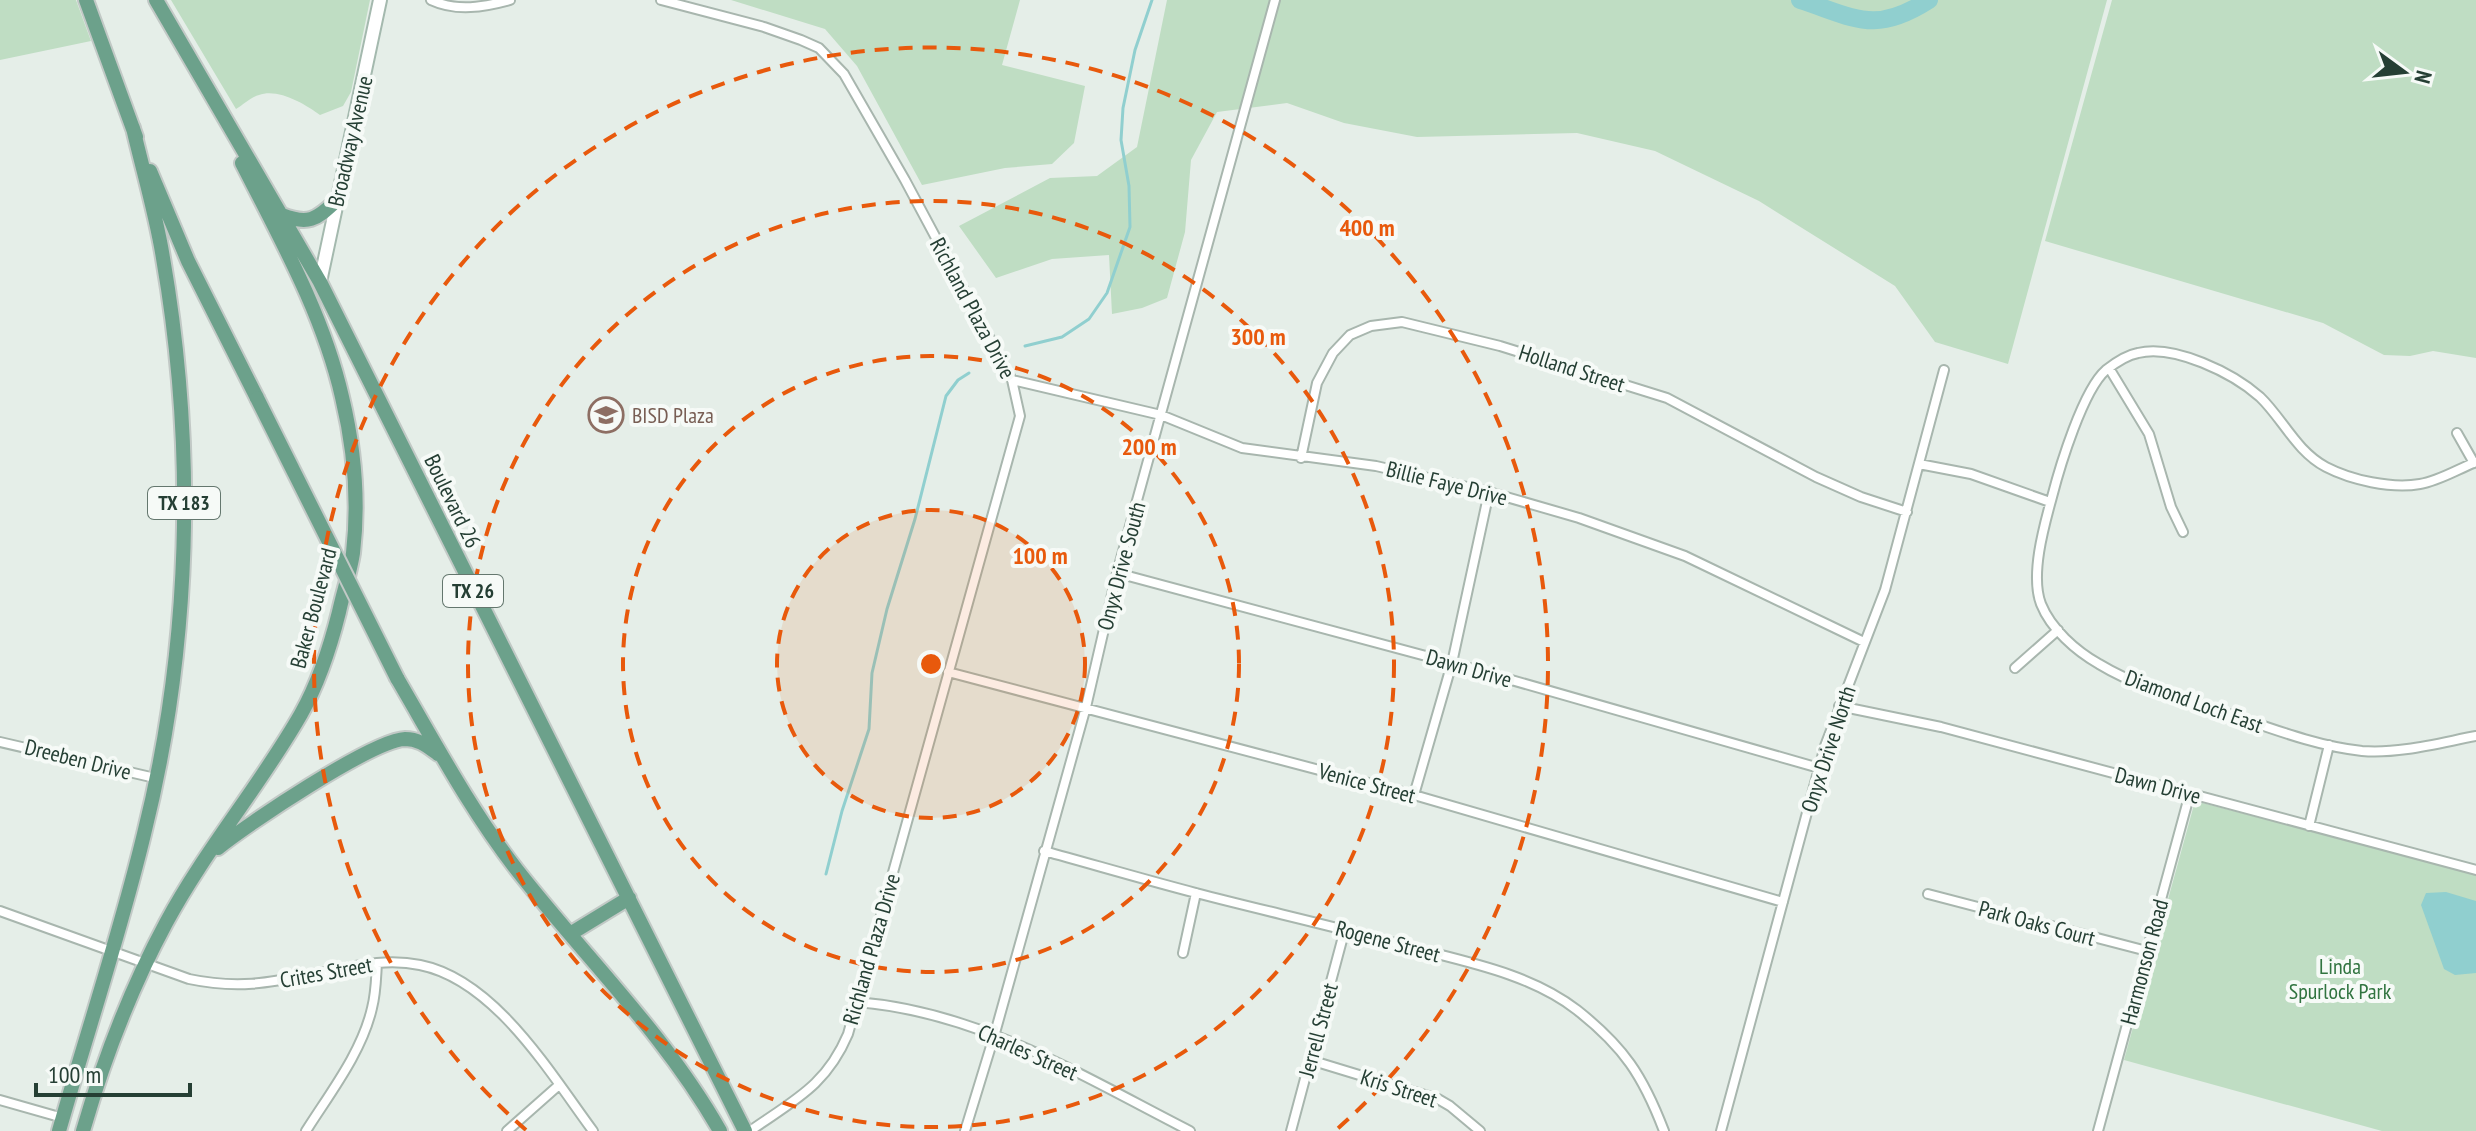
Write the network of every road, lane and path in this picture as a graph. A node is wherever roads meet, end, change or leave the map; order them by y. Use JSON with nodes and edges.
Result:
{"nodes":[{"id":1,"x":86,"y":0,"type":"edge"},
{"id":2,"x":380,"y":0,"type":"edge"},
{"id":3,"x":431,"y":0,"type":"edge"},
{"id":4,"x":510,"y":0,"type":"edge"},
{"id":5,"x":661,"y":0,"type":"edge"},
{"id":6,"x":1275,"y":0,"type":"edge"},
{"id":7,"x":156,"y":1,"type":"edge"},
{"id":8,"x":196,"y":70,"type":"junction"},
{"id":9,"x":133,"y":128,"type":"junction"},
{"id":10,"x":336,"y":201,"type":"junction"},
{"id":11,"x":282,"y":215,"type":"junction"},
{"id":12,"x":320,"y":282,"type":"junction"},
{"id":13,"x":2109,"y":368,"type":"junction"},
{"id":14,"x":1944,"y":370,"type":"dead end"},
{"id":15,"x":1012,"y":380,"type":"junction"},
{"id":16,"x":1161,"y":415,"type":"junction"},
{"id":17,"x":2457,"y":433,"type":"dead end"},
{"id":18,"x":1301,"y":458,"type":"junction"},
{"id":19,"x":2475,"y":462,"type":"edge"},
{"id":20,"x":1919,"y":464,"type":"junction"},
{"id":21,"x":1489,"y":492,"type":"junction"},
{"id":22,"x":2050,"y":502,"type":"junction"},
{"id":23,"x":1907,"y":512,"type":"junction"},
{"id":24,"x":2183,"y":532,"type":"dead end"},
{"id":25,"x":1117,"y":573,"type":"junction"},
{"id":26,"x":2058,"y":630,"type":"junction"},
{"id":27,"x":1864,"y":642,"type":"junction"},
{"id":28,"x":1452,"y":663,"type":"junction"},
{"id":29,"x":2015,"y":668,"type":"dead end"},
{"id":30,"x":948,"y":672,"type":"junction"},
{"id":31,"x":1839,"y":706,"type":"junction"},
{"id":32,"x":1086,"y":707,"type":"junction"},
{"id":33,"x":2476,"y":736,"type":"edge"},
{"id":34,"x":0,"y":742,"type":"edge"},
{"id":35,"x":2329,"y":745,"type":"junction"},
{"id":36,"x":440,"y":755,"type":"junction"},
{"id":37,"x":1819,"y":768,"type":"junction"},
{"id":38,"x":155,"y":778,"type":"junction"},
{"id":39,"x":2190,"y":793,"type":"junction"},
{"id":40,"x":1414,"y":795,"type":"junction"},
{"id":41,"x":2309,"y":826,"type":"junction"},
{"id":42,"x":1044,"y":851,"type":"junction"},
{"id":43,"x":205,"y":858,"type":"junction"},
{"id":44,"x":2476,"y":870,"type":"edge"},
{"id":45,"x":1196,"y":893,"type":"junction"},
{"id":46,"x":1928,"y":894,"type":"dead end"},
{"id":47,"x":629,"y":898,"type":"junction"},
{"id":48,"x":1783,"y":902,"type":"junction"},
{"id":49,"x":0,"y":911,"type":"edge"},
{"id":50,"x":1345,"y":929,"type":"junction"},
{"id":51,"x":570,"y":934,"type":"junction"},
{"id":52,"x":111,"y":950,"type":"junction"},
{"id":53,"x":2147,"y":951,"type":"junction"},
{"id":54,"x":1183,"y":953,"type":"dead end"},
{"id":55,"x":145,"y":963,"type":"junction"},
{"id":56,"x":377,"y":963,"type":"junction"},
{"id":57,"x":856,"y":1002,"type":"junction"},
{"id":58,"x":995,"y":1033,"type":"junction"},
{"id":59,"x":1310,"y":1060,"type":"junction"},
{"id":60,"x":559,"y":1085,"type":"junction"},
{"id":61,"x":0,"y":1100,"type":"edge"},
{"id":62,"x":61,"y":1125,"type":"edge"},
{"id":63,"x":83,"y":1131,"type":"edge"},
{"id":64,"x":306,"y":1131,"type":"edge"},
{"id":65,"x":507,"y":1131,"type":"edge"},
{"id":66,"x":593,"y":1131,"type":"edge"},
{"id":67,"x":720,"y":1131,"type":"edge"},
{"id":68,"x":747,"y":1131,"type":"edge"},
{"id":69,"x":965,"y":1131,"type":"edge"},
{"id":70,"x":1190,"y":1131,"type":"edge"},
{"id":71,"x":1291,"y":1131,"type":"edge"},
{"id":72,"x":1480,"y":1131,"type":"edge"},
{"id":73,"x":1664,"y":1131,"type":"edge"},
{"id":74,"x":1721,"y":1131,"type":"edge"},
{"id":75,"x":2098,"y":1131,"type":"edge"}],
"edges":[{"from":1,"to":9,"type":"main road","number":"TX 183"},
{"from":2,"to":10,"type":"main road","name":"Broadway Avenue"},
{"from":3,"to":4,"type":"street"},
{"from":5,"to":15,"type":"street","name":"Richland Plaza Drive"},
{"from":6,"to":16,"type":"street","name":"Onyx Drive South"},
{"from":7,"to":8,"type":"main road"},
{"from":8,"to":11,"type":"main road","name":"Boulevard 26","number":"TX 26"},
{"from":8,"to":43,"type":"main road","name":"Baker Boulevard"},
{"from":9,"to":36,"type":"main road","bridge":true},
{"from":9,"to":38,"type":"main road","number":"TX 183"},
{"from":10,"to":11,"type":"main road"},
{"from":10,"to":12,"type":"main road","name":"Broadway Avenue"},
{"from":11,"to":12,"type":"main road","name":"Boulevard 26","number":"TX 26"},
{"from":12,"to":47,"type":"main road","name":"Boulevard 26","number":"TX 26"},
{"from":13,"to":19,"type":"street"},
{"from":13,"to":22,"type":"street","name":"Diamond Loch East"},
{"from":13,"to":24,"type":"street"},
{"from":14,"to":20,"type":"street","name":"Onyx Drive North"},
{"from":15,"to":16,"type":"street","name":"Billie Faye Drive"},
{"from":15,"to":30,"type":"street","name":"Richland Plaza Drive"},
{"from":16,"to":18,"type":"street","name":"Billie Faye Drive"},
{"from":16,"to":25,"type":"street","name":"Onyx Drive South"},
{"from":17,"to":19,"type":"street"},
{"from":18,"to":21,"type":"street","name":"Billie Faye Drive"},
{"from":18,"to":23,"type":"street","name":"Holland Street"},
{"from":20,"to":22,"type":"street"},
{"from":20,"to":23,"type":"street","name":"Onyx Drive North"},
{"from":21,"to":27,"type":"street","name":"Billie Faye Drive"},
{"from":21,"to":28,"type":"street"},
{"from":22,"to":26,"type":"street","name":"Diamond Loch East"},
{"from":23,"to":27,"type":"street","name":"Onyx Drive North"},
{"from":25,"to":28,"type":"street","name":"Dawn Drive"},
{"from":25,"to":32,"type":"street","name":"Onyx Drive South"},
{"from":26,"to":29,"type":"street"},
{"from":26,"to":35,"type":"street","name":"Diamond Loch East"},
{"from":27,"to":31,"type":"street","name":"Onyx Drive North"},
{"from":28,"to":37,"type":"street","name":"Dawn Drive"},
{"from":28,"to":40,"type":"street"},
{"from":30,"to":32,"type":"street","name":"Venice Street"},
{"from":30,"to":57,"type":"street","name":"Richland Plaza Drive"},
{"from":31,"to":37,"type":"street","name":"Onyx Drive North"},
{"from":31,"to":39,"type":"street","name":"Dawn Drive"},
{"from":32,"to":40,"type":"street","name":"Venice Street"},
{"from":32,"to":42,"type":"street","name":"Onyx Drive South"},
{"from":33,"to":35,"type":"street","name":"Diamond Loch East"},
{"from":34,"to":38,"type":"street","name":"Dreeben Drive"},
{"from":35,"to":41,"type":"street"},
{"from":36,"to":43,"type":"main road"},
{"from":36,"to":51,"type":"main road"},
{"from":37,"to":48,"type":"street","name":"Onyx Drive North"},
{"from":38,"to":52,"type":"main road","number":"TX 183"},
{"from":39,"to":41,"type":"street","name":"Dawn Drive"},
{"from":39,"to":53,"type":"street","name":"Harmonson Road"},
{"from":40,"to":48,"type":"street","name":"Venice Street"},
{"from":41,"to":44,"type":"street","name":"Dawn Drive"},
{"from":42,"to":45,"type":"street","name":"Rogene Street"},
{"from":42,"to":58,"type":"street","name":"Onyx Drive South"},
{"from":43,"to":55,"type":"main road","name":"Baker Boulevard"},
{"from":45,"to":50,"type":"street","name":"Rogene Street"},
{"from":45,"to":54,"type":"street"},
{"from":46,"to":53,"type":"street","name":"Park Oaks Court"},
{"from":47,"to":51,"type":"main road"},
{"from":47,"to":68,"type":"main road","name":"Boulevard 26","number":"TX 26"},
{"from":48,"to":74,"type":"street","name":"Onyx Drive North"},
{"from":49,"to":52,"type":"street","name":"Crites Street"},
{"from":50,"to":59,"type":"street","name":"Jerrell Street"},
{"from":50,"to":73,"type":"street","name":"Rogene Street"},
{"from":51,"to":67,"type":"main road"},
{"from":52,"to":55,"type":"street","name":"Crites Street"},
{"from":52,"to":62,"type":"main road","number":"TX 183"},
{"from":53,"to":75,"type":"street","name":"Harmonson Road"},
{"from":55,"to":56,"type":"street","name":"Crites Street"},
{"from":55,"to":63,"type":"main road","name":"Baker Boulevard"},
{"from":56,"to":60,"type":"street","name":"Crites Street"},
{"from":56,"to":64,"type":"street"},
{"from":57,"to":58,"type":"street","name":"Charles Street"},
{"from":57,"to":68,"type":"street","name":"Richland Plaza Drive"},
{"from":58,"to":69,"type":"street","name":"Onyx Drive South"},
{"from":58,"to":70,"type":"street","name":"Charles Street"},
{"from":59,"to":71,"type":"street","name":"Jerrell Street"},
{"from":59,"to":72,"type":"street","name":"Kris Street"},
{"from":60,"to":65,"type":"street"},
{"from":60,"to":66,"type":"street","name":"Crites Street"},
{"from":61,"to":62,"type":"street"}]}
